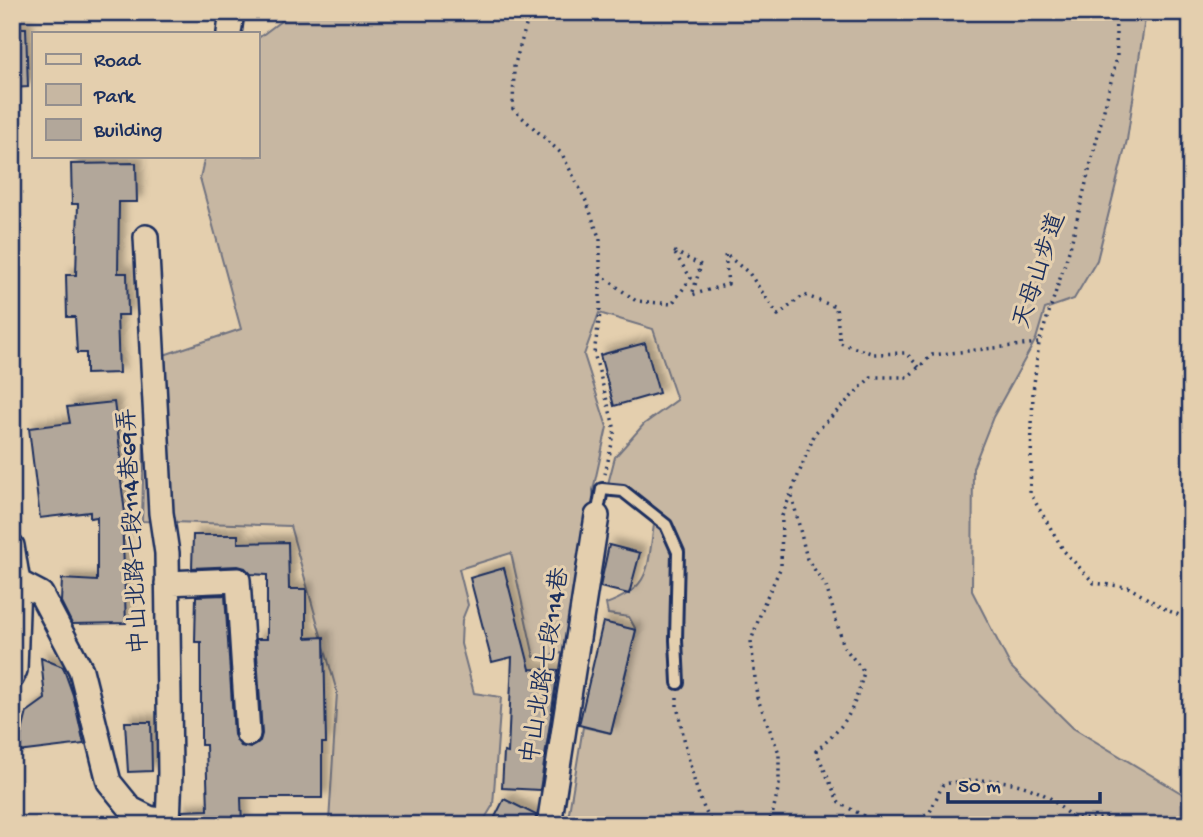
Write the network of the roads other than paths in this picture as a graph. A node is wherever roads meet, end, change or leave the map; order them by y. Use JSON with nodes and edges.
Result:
{"nodes":[{"id":1,"x":228,"y":12,"type":"edge"},
{"id":2,"x":229,"y":32,"type":"edge"},
{"id":3,"x":146,"y":237,"type":"dead end"},
{"id":4,"x":597,"y":516,"type":"joint"},
{"id":5,"x":13,"y":551,"type":"edge"},
{"id":6,"x":18,"y":582,"type":"junction"},
{"id":7,"x":167,"y":583,"type":"junction"},
{"id":8,"x":12,"y":677,"type":"edge"},
{"id":9,"x":678,"y":683,"type":"road end"},
{"id":10,"x":248,"y":734,"type":"dead end"},
{"id":11,"x":168,"y":823,"type":"edge"},
{"id":12,"x":549,"y":825,"type":"edge"}],
"edges":[{"from":1,"to":2,"type":"street"},
{"from":3,"to":7,"type":"street","name":"中山北路七段114巷69弄"},
{"from":4,"to":9,"type":"lane"},
{"from":4,"to":12,"type":"street","name":"中山北路七段114巷"},
{"from":5,"to":6,"type":"street"},
{"from":6,"to":8,"type":"street"},
{"from":6,"to":11,"type":"street"},
{"from":7,"to":10,"type":"street"},
{"from":7,"to":11,"type":"street","name":"中山北路七段114巷69弄"}]}
